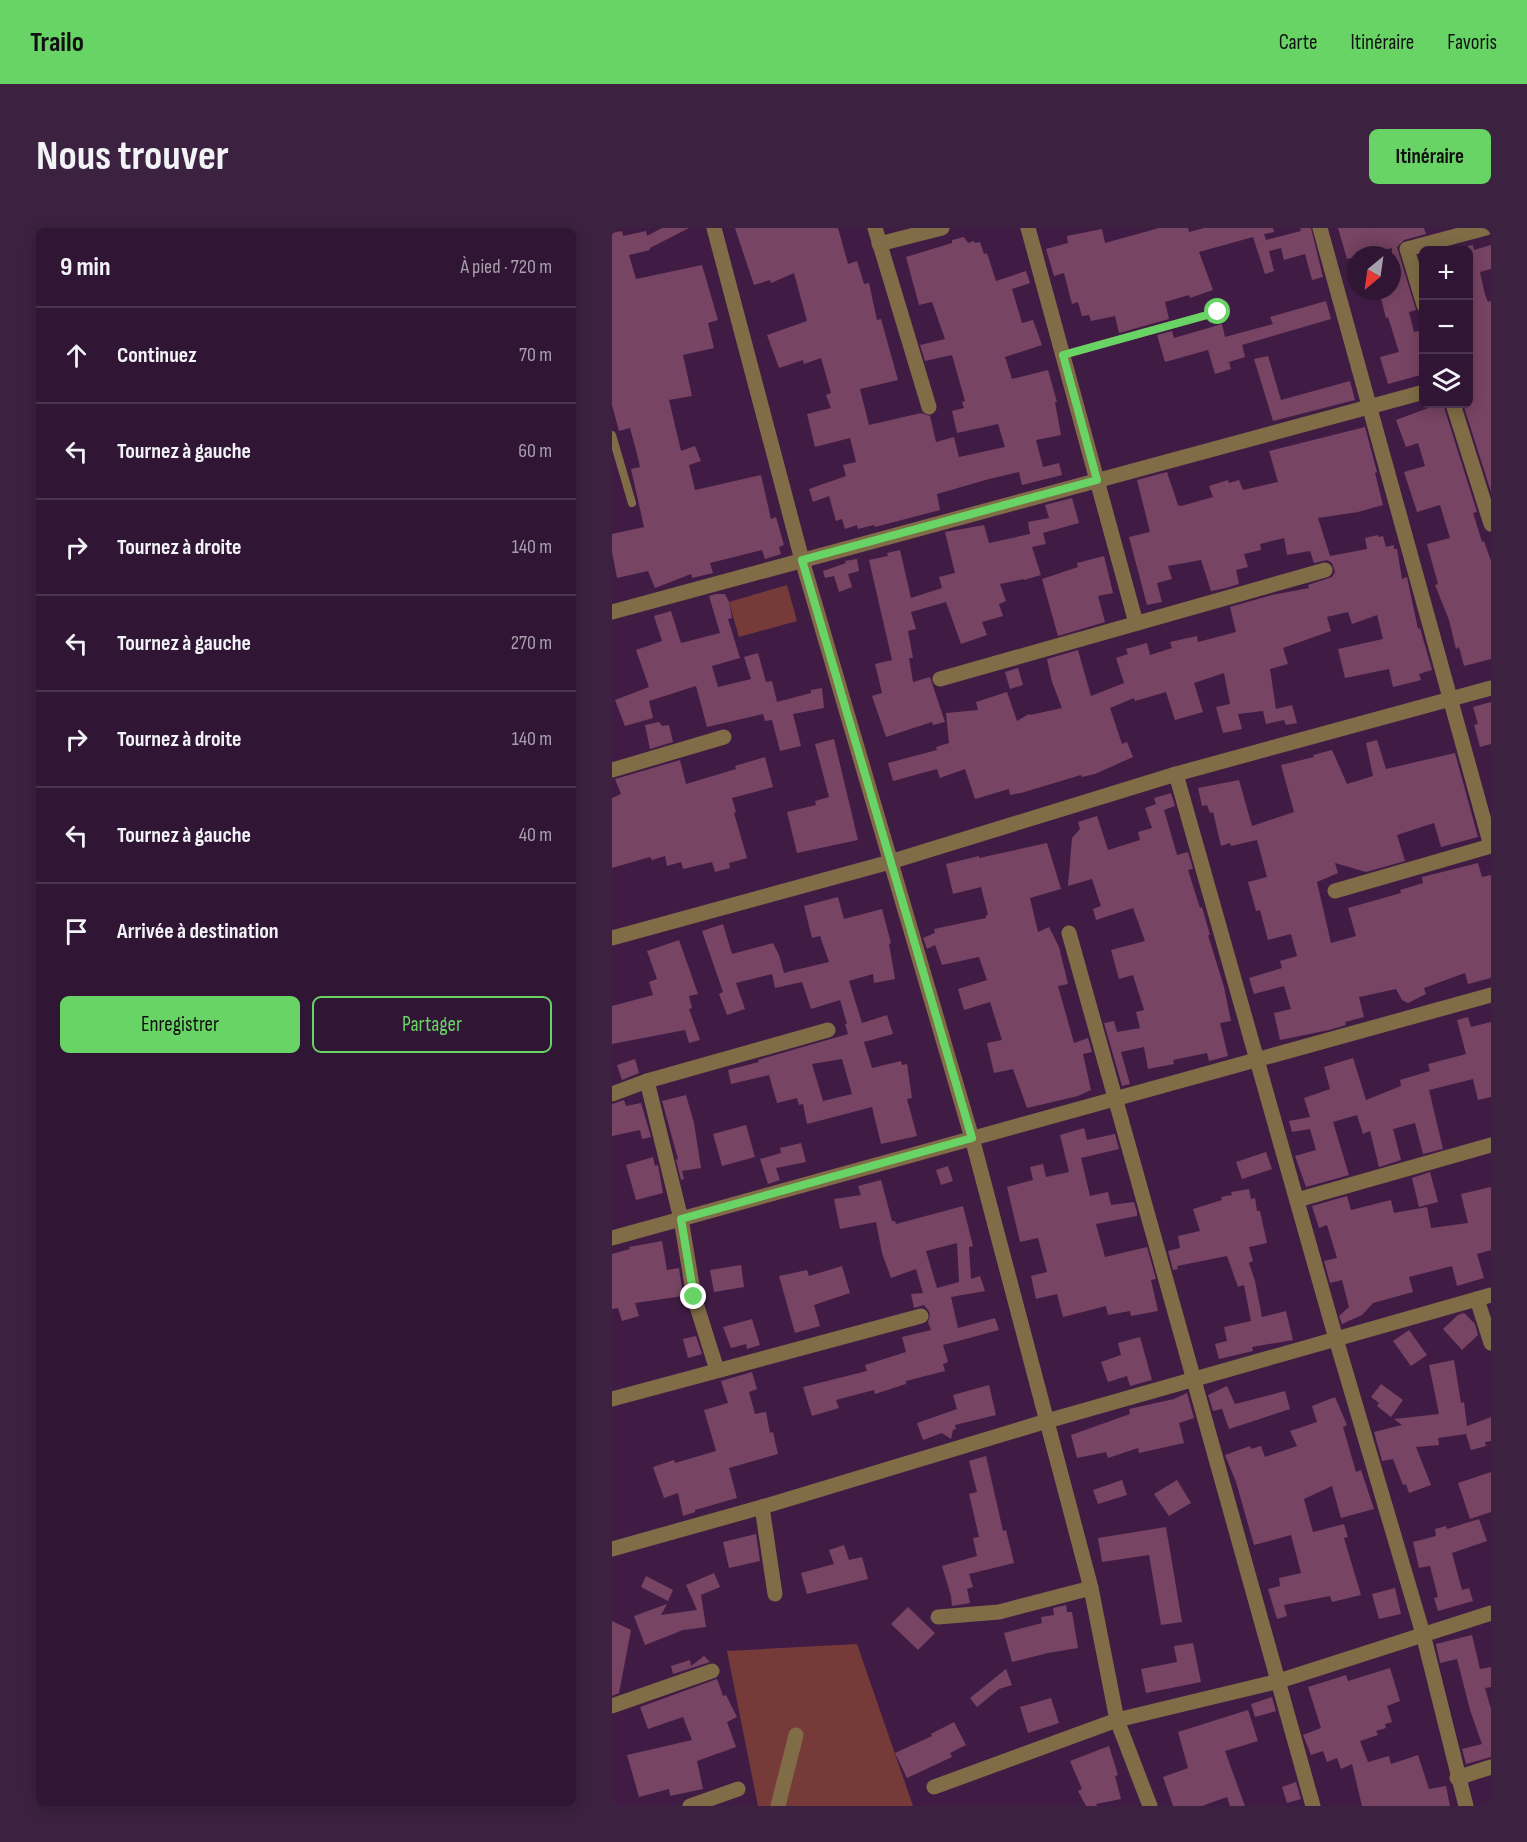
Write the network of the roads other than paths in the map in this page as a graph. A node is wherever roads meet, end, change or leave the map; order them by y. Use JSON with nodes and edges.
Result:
{"nodes":[{"id":1,"x":714,"y":228,"type":"edge"},
{"id":2,"x":874,"y":228,"type":"edge"},
{"id":3,"x":942,"y":228,"type":"edge"},
{"id":4,"x":1028,"y":228,"type":"edge"},
{"id":5,"x":1320,"y":228,"type":"edge"},
{"id":6,"x":1486,"y":228,"type":"edge"},
{"id":7,"x":879,"y":244,"type":"junction"},
{"id":8,"x":1422,"y":300,"type":"edge"},
{"id":9,"x":1218,"y":312,"type":"dead end"},
{"id":10,"x":1063,"y":355,"type":"junction"},
{"id":11,"x":1419,"y":394,"type":"edge"},
{"id":12,"x":929,"y":407,"type":"dead end"},
{"id":13,"x":1371,"y":408,"type":"junction"},
{"id":14,"x":1454,"y":408,"type":"edge"},
{"id":15,"x":612,"y":435,"type":"edge"},
{"id":16,"x":1097,"y":480,"type":"junction"},
{"id":17,"x":632,"y":503,"type":"dead end"},
{"id":18,"x":1491,"y":524,"type":"edge"},
{"id":19,"x":802,"y":560,"type":"junction"},
{"id":20,"x":1325,"y":570,"type":"dead end"},
{"id":21,"x":612,"y":612,"type":"edge"},
{"id":22,"x":1136,"y":623,"type":"junction"},
{"id":23,"x":940,"y":679,"type":"dead end"},
{"id":24,"x":1491,"y":688,"type":"edge"},
{"id":25,"x":1451,"y":699,"type":"junction"},
{"id":26,"x":724,"y":737,"type":"dead end"},
{"id":27,"x":612,"y":770,"type":"edge"},
{"id":28,"x":1176,"y":774,"type":"junction"},
{"id":29,"x":1491,"y":846,"type":"edge"},
{"id":30,"x":890,"y":862,"type":"junction"},
{"id":31,"x":1335,"y":891,"type":"dead end"},
{"id":32,"x":1069,"y":933,"type":"dead end"},
{"id":33,"x":612,"y":938,"type":"edge"},
{"id":34,"x":1491,"y":995,"type":"edge"},
{"id":35,"x":828,"y":1030,"type":"dead end"},
{"id":36,"x":1257,"y":1060,"type":"junction"},
{"id":37,"x":647,"y":1081,"type":"junction"},
{"id":38,"x":612,"y":1095,"type":"edge"},
{"id":39,"x":1117,"y":1098,"type":"junction"},
{"id":40,"x":972,"y":1138,"type":"junction"},
{"id":41,"x":1491,"y":1145,"type":"edge"},
{"id":42,"x":1297,"y":1200,"type":"junction"},
{"id":43,"x":681,"y":1219,"type":"junction"},
{"id":44,"x":612,"y":1238,"type":"edge"},
{"id":45,"x":1484,"y":1297,"type":"edge"},
{"id":46,"x":921,"y":1316,"type":"dead end"},
{"id":47,"x":1336,"y":1339,"type":"junction"},
{"id":48,"x":1491,"y":1343,"type":"edge"},
{"id":49,"x":717,"y":1370,"type":"junction"},
{"id":50,"x":1194,"y":1380,"type":"junction"},
{"id":51,"x":612,"y":1399,"type":"edge"},
{"id":52,"x":1047,"y":1421,"type":"junction"},
{"id":53,"x":762,"y":1507,"type":"junction"},
{"id":54,"x":612,"y":1549,"type":"edge"},
{"id":55,"x":1091,"y":1588,"type":"junction"},
{"id":56,"x":775,"y":1594,"type":"dead end"},
{"id":57,"x":1491,"y":1613,"type":"edge"},
{"id":58,"x":938,"y":1617,"type":"dead end"},
{"id":59,"x":1423,"y":1634,"type":"junction"},
{"id":60,"x":712,"y":1671,"type":"dead end"},
{"id":61,"x":1279,"y":1681,"type":"junction"},
{"id":62,"x":612,"y":1706,"type":"edge"},
{"id":63,"x":1118,"y":1720,"type":"junction"},
{"id":64,"x":796,"y":1735,"type":"dead end"},
{"id":65,"x":1491,"y":1767,"type":"edge"},
{"id":66,"x":1457,"y":1778,"type":"junction"},
{"id":67,"x":934,"y":1787,"type":"dead end"},
{"id":68,"x":738,"y":1789,"type":"dead end"},
{"id":69,"x":690,"y":1806,"type":"edge"},
{"id":70,"x":778,"y":1806,"type":"edge"},
{"id":71,"x":1150,"y":1806,"type":"edge"},
{"id":72,"x":1313,"y":1806,"type":"edge"},
{"id":73,"x":1466,"y":1806,"type":"edge"}],
"edges":[{"from":1,"to":19,"type":"street"},
{"from":2,"to":7,"type":"street"},
{"from":3,"to":7,"type":"street"},
{"from":4,"to":10,"type":"street"},
{"from":5,"to":13,"type":"street"},
{"from":6,"to":8,"type":"street"},
{"from":7,"to":12,"type":"street"},
{"from":9,"to":10,"type":"lane"},
{"from":10,"to":16,"type":"street"},
{"from":11,"to":13,"type":"street"},
{"from":13,"to":16,"type":"street"},
{"from":13,"to":25,"type":"street"},
{"from":14,"to":18,"type":"street"},
{"from":15,"to":17,"type":"lane"},
{"from":16,"to":19,"type":"street"},
{"from":16,"to":22,"type":"street"},
{"from":19,"to":21,"type":"street"},
{"from":19,"to":30,"type":"street"},
{"from":20,"to":22,"type":"street"},
{"from":22,"to":23,"type":"street"},
{"from":24,"to":25,"type":"street"},
{"from":25,"to":28,"type":"street"},
{"from":25,"to":29,"type":"street"},
{"from":26,"to":27,"type":"street"},
{"from":28,"to":30,"type":"street"},
{"from":28,"to":36,"type":"street"},
{"from":29,"to":31,"type":"street"},
{"from":30,"to":33,"type":"street"},
{"from":30,"to":40,"type":"street"},
{"from":32,"to":39,"type":"street"},
{"from":34,"to":36,"type":"street"},
{"from":35,"to":37,"type":"street"},
{"from":36,"to":39,"type":"street"},
{"from":36,"to":42,"type":"street"},
{"from":37,"to":38,"type":"street"},
{"from":37,"to":43,"type":"street"},
{"from":39,"to":40,"type":"street"},
{"from":39,"to":50,"type":"street"},
{"from":40,"to":43,"type":"street"},
{"from":40,"to":52,"type":"street"},
{"from":41,"to":42,"type":"street"},
{"from":42,"to":47,"type":"street"},
{"from":43,"to":44,"type":"street"},
{"from":43,"to":49,"type":"street"},
{"from":45,"to":47,"type":"street"},
{"from":45,"to":48,"type":"street"},
{"from":46,"to":49,"type":"street"},
{"from":47,"to":50,"type":"street"},
{"from":47,"to":59,"type":"street"},
{"from":49,"to":51,"type":"street"},
{"from":50,"to":52,"type":"street"},
{"from":50,"to":61,"type":"street"},
{"from":52,"to":53,"type":"street"},
{"from":52,"to":55,"type":"street"},
{"from":53,"to":54,"type":"street"},
{"from":53,"to":56,"type":"street"},
{"from":55,"to":58,"type":"street"},
{"from":55,"to":63,"type":"street"},
{"from":57,"to":59,"type":"street"},
{"from":59,"to":61,"type":"street"},
{"from":59,"to":66,"type":"street"},
{"from":60,"to":62,"type":"street"},
{"from":61,"to":63,"type":"street"},
{"from":61,"to":72,"type":"street"},
{"from":63,"to":67,"type":"street"},
{"from":63,"to":71,"type":"street"},
{"from":64,"to":70,"type":"street"},
{"from":65,"to":66,"type":"street"},
{"from":66,"to":73,"type":"street"},
{"from":68,"to":69,"type":"street"}]}
